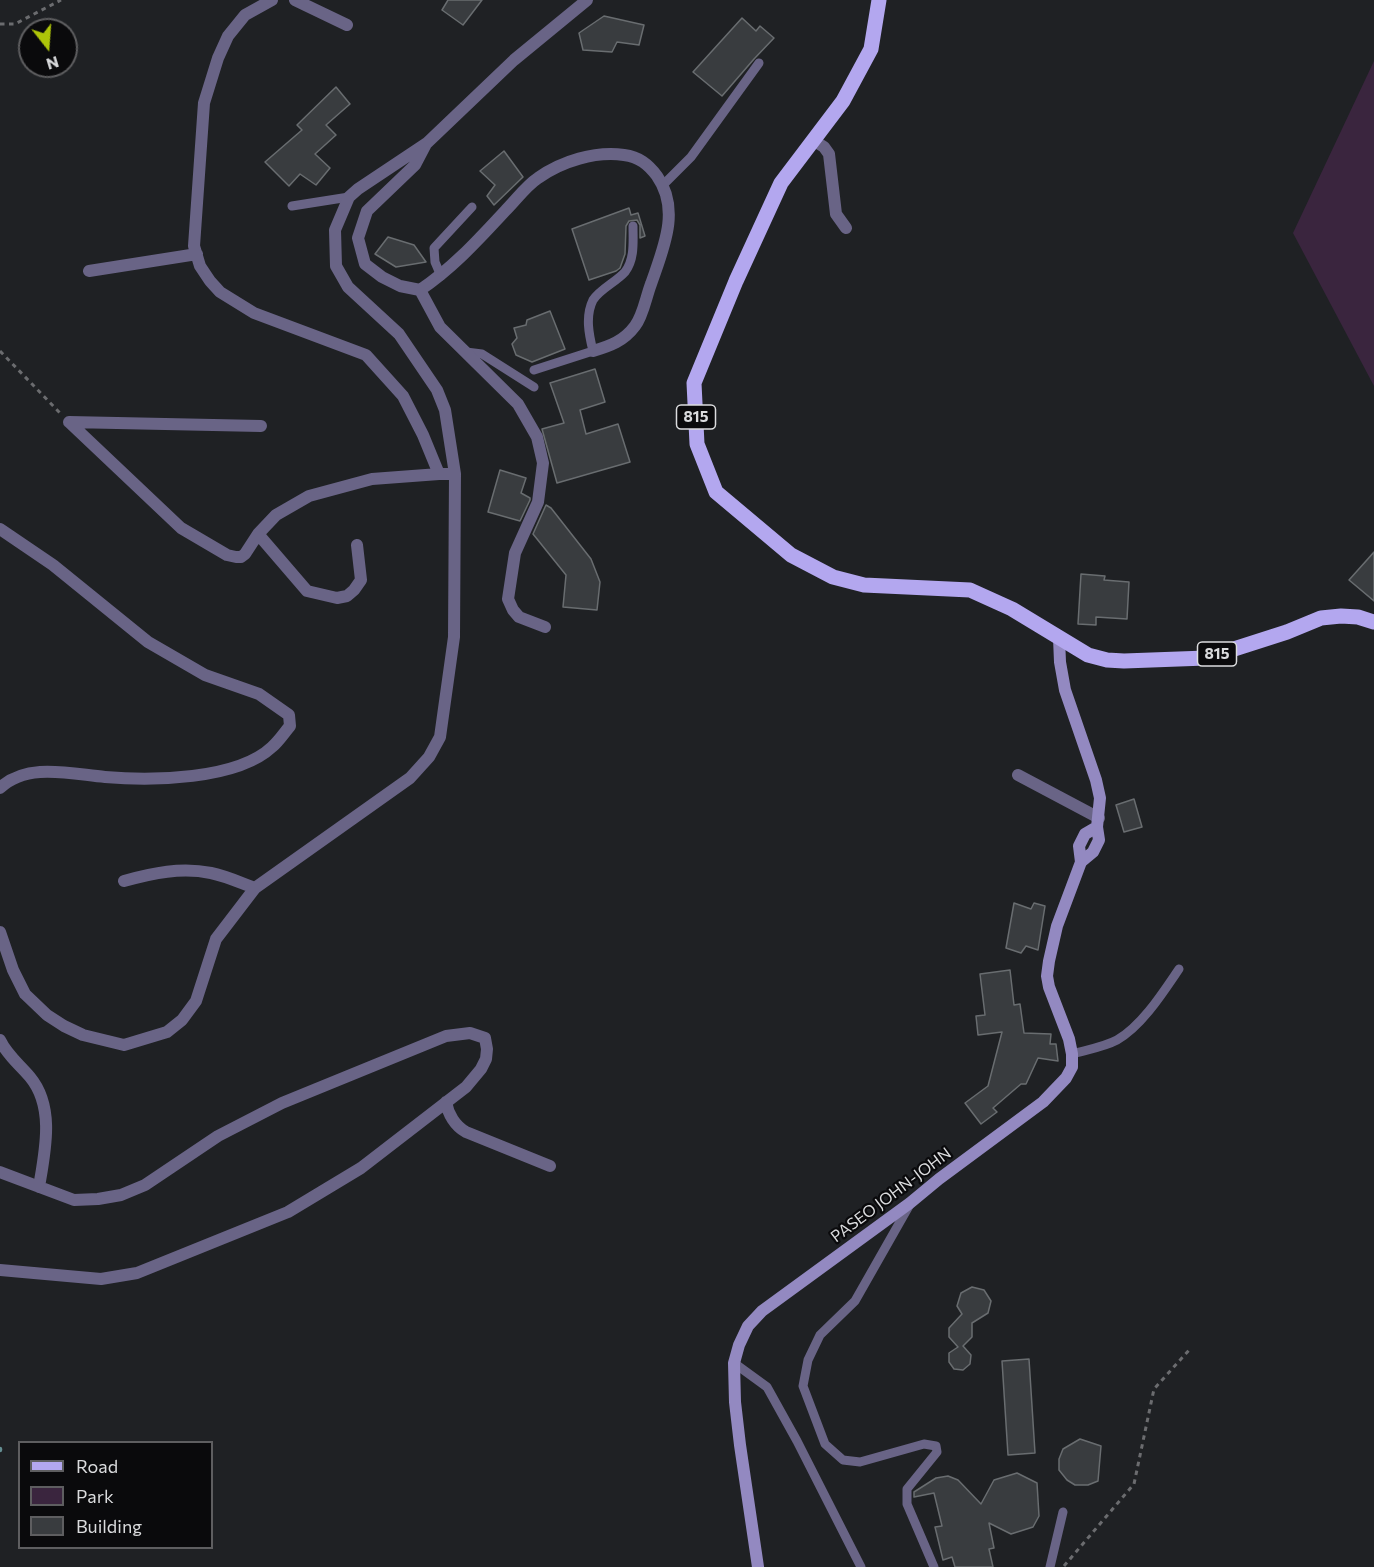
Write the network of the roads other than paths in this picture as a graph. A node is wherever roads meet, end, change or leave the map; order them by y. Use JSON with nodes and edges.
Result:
{"nodes":[{"id":1,"x":272,"y":0,"type":"edge"},
{"id":2,"x":295,"y":0,"type":"edge"},
{"id":3,"x":587,"y":0,"type":"edge"},
{"id":4,"x":879,"y":0,"type":"edge"},
{"id":5,"x":347,"y":25,"type":"dead end"},
{"id":6,"x":759,"y":63,"type":"dead end"},
{"id":7,"x":813,"y":140,"type":"junction"},
{"id":8,"x":427,"y":143,"type":"junction"},
{"id":9,"x":663,"y":185,"type":"junction"},
{"id":10,"x":349,"y":197,"type":"junction"},
{"id":11,"x":292,"y":206,"type":"dead end"},
{"id":12,"x":472,"y":207,"type":"dead end"},
{"id":13,"x":633,"y":226,"type":"dead end"},
{"id":14,"x":846,"y":228,"type":"dead end"},
{"id":15,"x":197,"y":255,"type":"junction"},
{"id":16,"x":89,"y":271,"type":"dead end"},
{"id":17,"x":441,"y":276,"type":"junction"},
{"id":18,"x":420,"y":290,"type":"junction"},
{"id":19,"x":593,"y":351,"type":"junction"},
{"id":20,"x":466,"y":352,"type":"junction"},
{"id":21,"x":534,"y":370,"type":"dead end"},
{"id":22,"x":534,"y":387,"type":"dead end"},
{"id":23,"x":261,"y":426,"type":"dead end"},
{"id":24,"x":439,"y":474,"type":"junction"},
{"id":25,"x":455,"y":474,"type":"junction"},
{"id":26,"x":0,"y":530,"type":"edge"},
{"id":27,"x":258,"y":534,"type":"junction"},
{"id":28,"x":357,"y":545,"type":"dead end"},
{"id":29,"x":1374,"y":622,"type":"edge"},
{"id":30,"x":545,"y":627,"type":"dead end"},
{"id":31,"x":1059,"y":638,"type":"junction"},
{"id":32,"x":1018,"y":775,"type":"dead end"},
{"id":33,"x":0,"y":788,"type":"edge"},
{"id":34,"x":1098,"y":822,"type":"junction"},
{"id":35,"x":123,"y":881,"type":"dead end"},
{"id":36,"x":255,"y":888,"type":"junction"},
{"id":37,"x":1,"y":936,"type":"edge"},
{"id":38,"x":1179,"y":969,"type":"dead end"},
{"id":39,"x":0,"y":1040,"type":"edge"},
{"id":40,"x":1072,"y":1054,"type":"junction"},
{"id":41,"x":446,"y":1102,"type":"junction"},
{"id":42,"x":550,"y":1166,"type":"dead end"},
{"id":43,"x":0,"y":1172,"type":"edge"},
{"id":44,"x":39,"y":1187,"type":"junction"},
{"id":45,"x":910,"y":1203,"type":"junction"},
{"id":46,"x":0,"y":1270,"type":"edge"},
{"id":47,"x":734,"y":1363,"type":"junction"},
{"id":48,"x":1063,"y":1512,"type":"dead end"},
{"id":49,"x":758,"y":1567,"type":"edge"},
{"id":50,"x":861,"y":1567,"type":"edge"},
{"id":51,"x":934,"y":1567,"type":"edge"},
{"id":52,"x":1050,"y":1567,"type":"edge"}],
"edges":[{"from":1,"to":15,"type":"street"},
{"from":2,"to":5,"type":"street"},
{"from":3,"to":8,"type":"street"},
{"from":4,"to":7,"type":"main road","number":"815"},
{"from":6,"to":9,"type":"lane"},
{"from":7,"to":14,"type":"street"},
{"from":7,"to":31,"type":"main road","number":"815"},
{"from":8,"to":10,"type":"street"},
{"from":8,"to":18,"type":"street"},
{"from":9,"to":17,"type":"street"},
{"from":9,"to":19,"type":"street"},
{"from":10,"to":11,"type":"lane"},
{"from":10,"to":25,"type":"street"},
{"from":12,"to":17,"type":"lane"},
{"from":13,"to":19,"type":"lane"},
{"from":15,"to":16,"type":"street"},
{"from":15,"to":24,"type":"street"},
{"from":17,"to":18,"type":"street"},
{"from":18,"to":20,"type":"street"},
{"from":19,"to":21,"type":"lane"},
{"from":20,"to":22,"type":"lane"},
{"from":20,"to":30,"type":"street"},
{"from":23,"to":27,"type":"street"},
{"from":24,"to":25,"type":"street"},
{"from":24,"to":27,"type":"street"},
{"from":25,"to":36,"type":"street"},
{"from":26,"to":33,"type":"street"},
{"from":27,"to":28,"type":"street"},
{"from":29,"to":31,"type":"main road","number":"815"},
{"from":31,"to":34,"type":"street"},
{"from":32,"to":34,"type":"street"},
{"from":34,"to":40,"type":"street"},
{"from":35,"to":36,"type":"street"},
{"from":36,"to":37,"type":"street"},
{"from":38,"to":40,"type":"lane"},
{"from":39,"to":44,"type":"street"},
{"from":40,"to":45,"type":"street","name":"PASEO JOHN-JOHN"},
{"from":41,"to":42,"type":"street"},
{"from":41,"to":44,"type":"street"},
{"from":41,"to":46,"type":"street"},
{"from":43,"to":44,"type":"street"},
{"from":45,"to":47,"type":"street","name":"PASEO JOHN-JOHN"},
{"from":45,"to":51,"type":"lane"},
{"from":47,"to":49,"type":"street","name":"PASEO JOHN-JOHN"},
{"from":47,"to":50,"type":"lane"},
{"from":48,"to":52,"type":"lane"}]}
